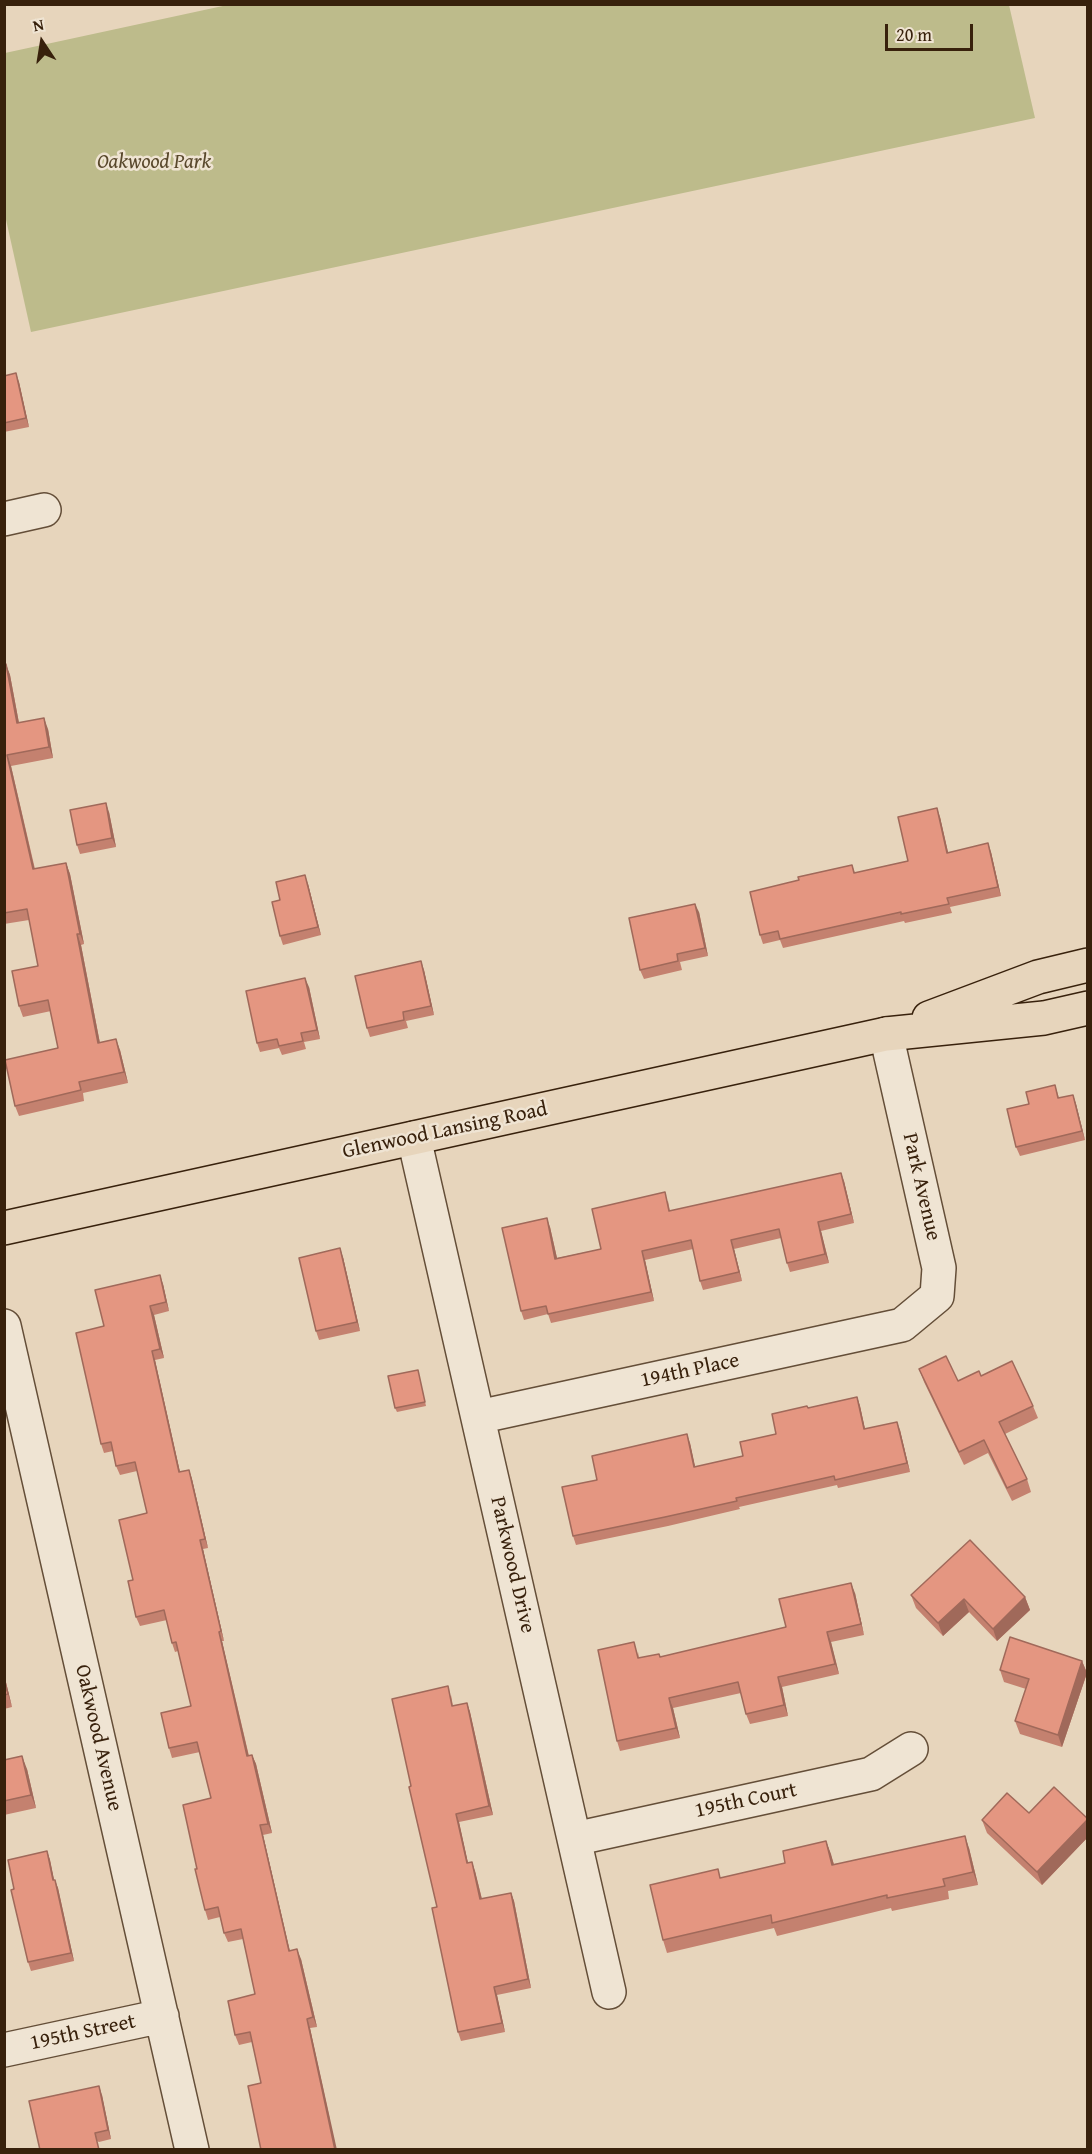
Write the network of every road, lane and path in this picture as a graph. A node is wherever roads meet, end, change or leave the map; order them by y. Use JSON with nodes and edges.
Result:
{"nodes":[{"id":1,"x":44,"y":510,"type":"dead end"},
{"id":2,"x":4,"y":519,"type":"edge"},
{"id":3,"x":1088,"y":965,"type":"edge"},
{"id":4,"x":1088,"y":1008,"type":"edge"},
{"id":5,"x":886,"y":1034,"type":"junction"},
{"id":6,"x":414,"y":1138,"type":"junction"},
{"id":7,"x":4,"y":1228,"type":"edge"},
{"id":8,"x":902,"y":1325,"type":"joint"},
{"id":9,"x":4,"y":1326,"type":"edge"},
{"id":10,"x":478,"y":1417,"type":"junction"},
{"id":11,"x":911,"y":1749,"type":"dead end"},
{"id":12,"x":574,"y":1839,"type":"junction"},
{"id":13,"x":609,"y":1992,"type":"dead end"},
{"id":14,"x":162,"y":2016,"type":"junction"},
{"id":15,"x":4,"y":2050,"type":"edge"},
{"id":16,"x":192,"y":2150,"type":"edge"}],
"edges":[{"from":1,"to":2,"type":"street"},
{"from":3,"to":5,"type":"main road","name":"Glenwood Lansing Road"},
{"from":4,"to":5,"type":"main road","name":"Glenwood Lansing Road"},
{"from":5,"to":6,"type":"main road","name":"Glenwood Lansing Road"},
{"from":5,"to":8,"type":"street","name":"Park Avenue"},
{"from":6,"to":7,"type":"main road","name":"Glenwood Lansing Road"},
{"from":6,"to":10,"type":"street","name":"Parkwood Drive"},
{"from":8,"to":10,"type":"street","name":"194th Place"},
{"from":9,"to":14,"type":"street","name":"Oakwood Avenue"},
{"from":10,"to":12,"type":"street","name":"Parkwood Drive"},
{"from":11,"to":12,"type":"street","name":"195th Court"},
{"from":12,"to":13,"type":"street","name":"Parkwood Drive"},
{"from":14,"to":15,"type":"street","name":"195th Street"},
{"from":14,"to":16,"type":"street","name":"Oakwood Avenue"}]}
